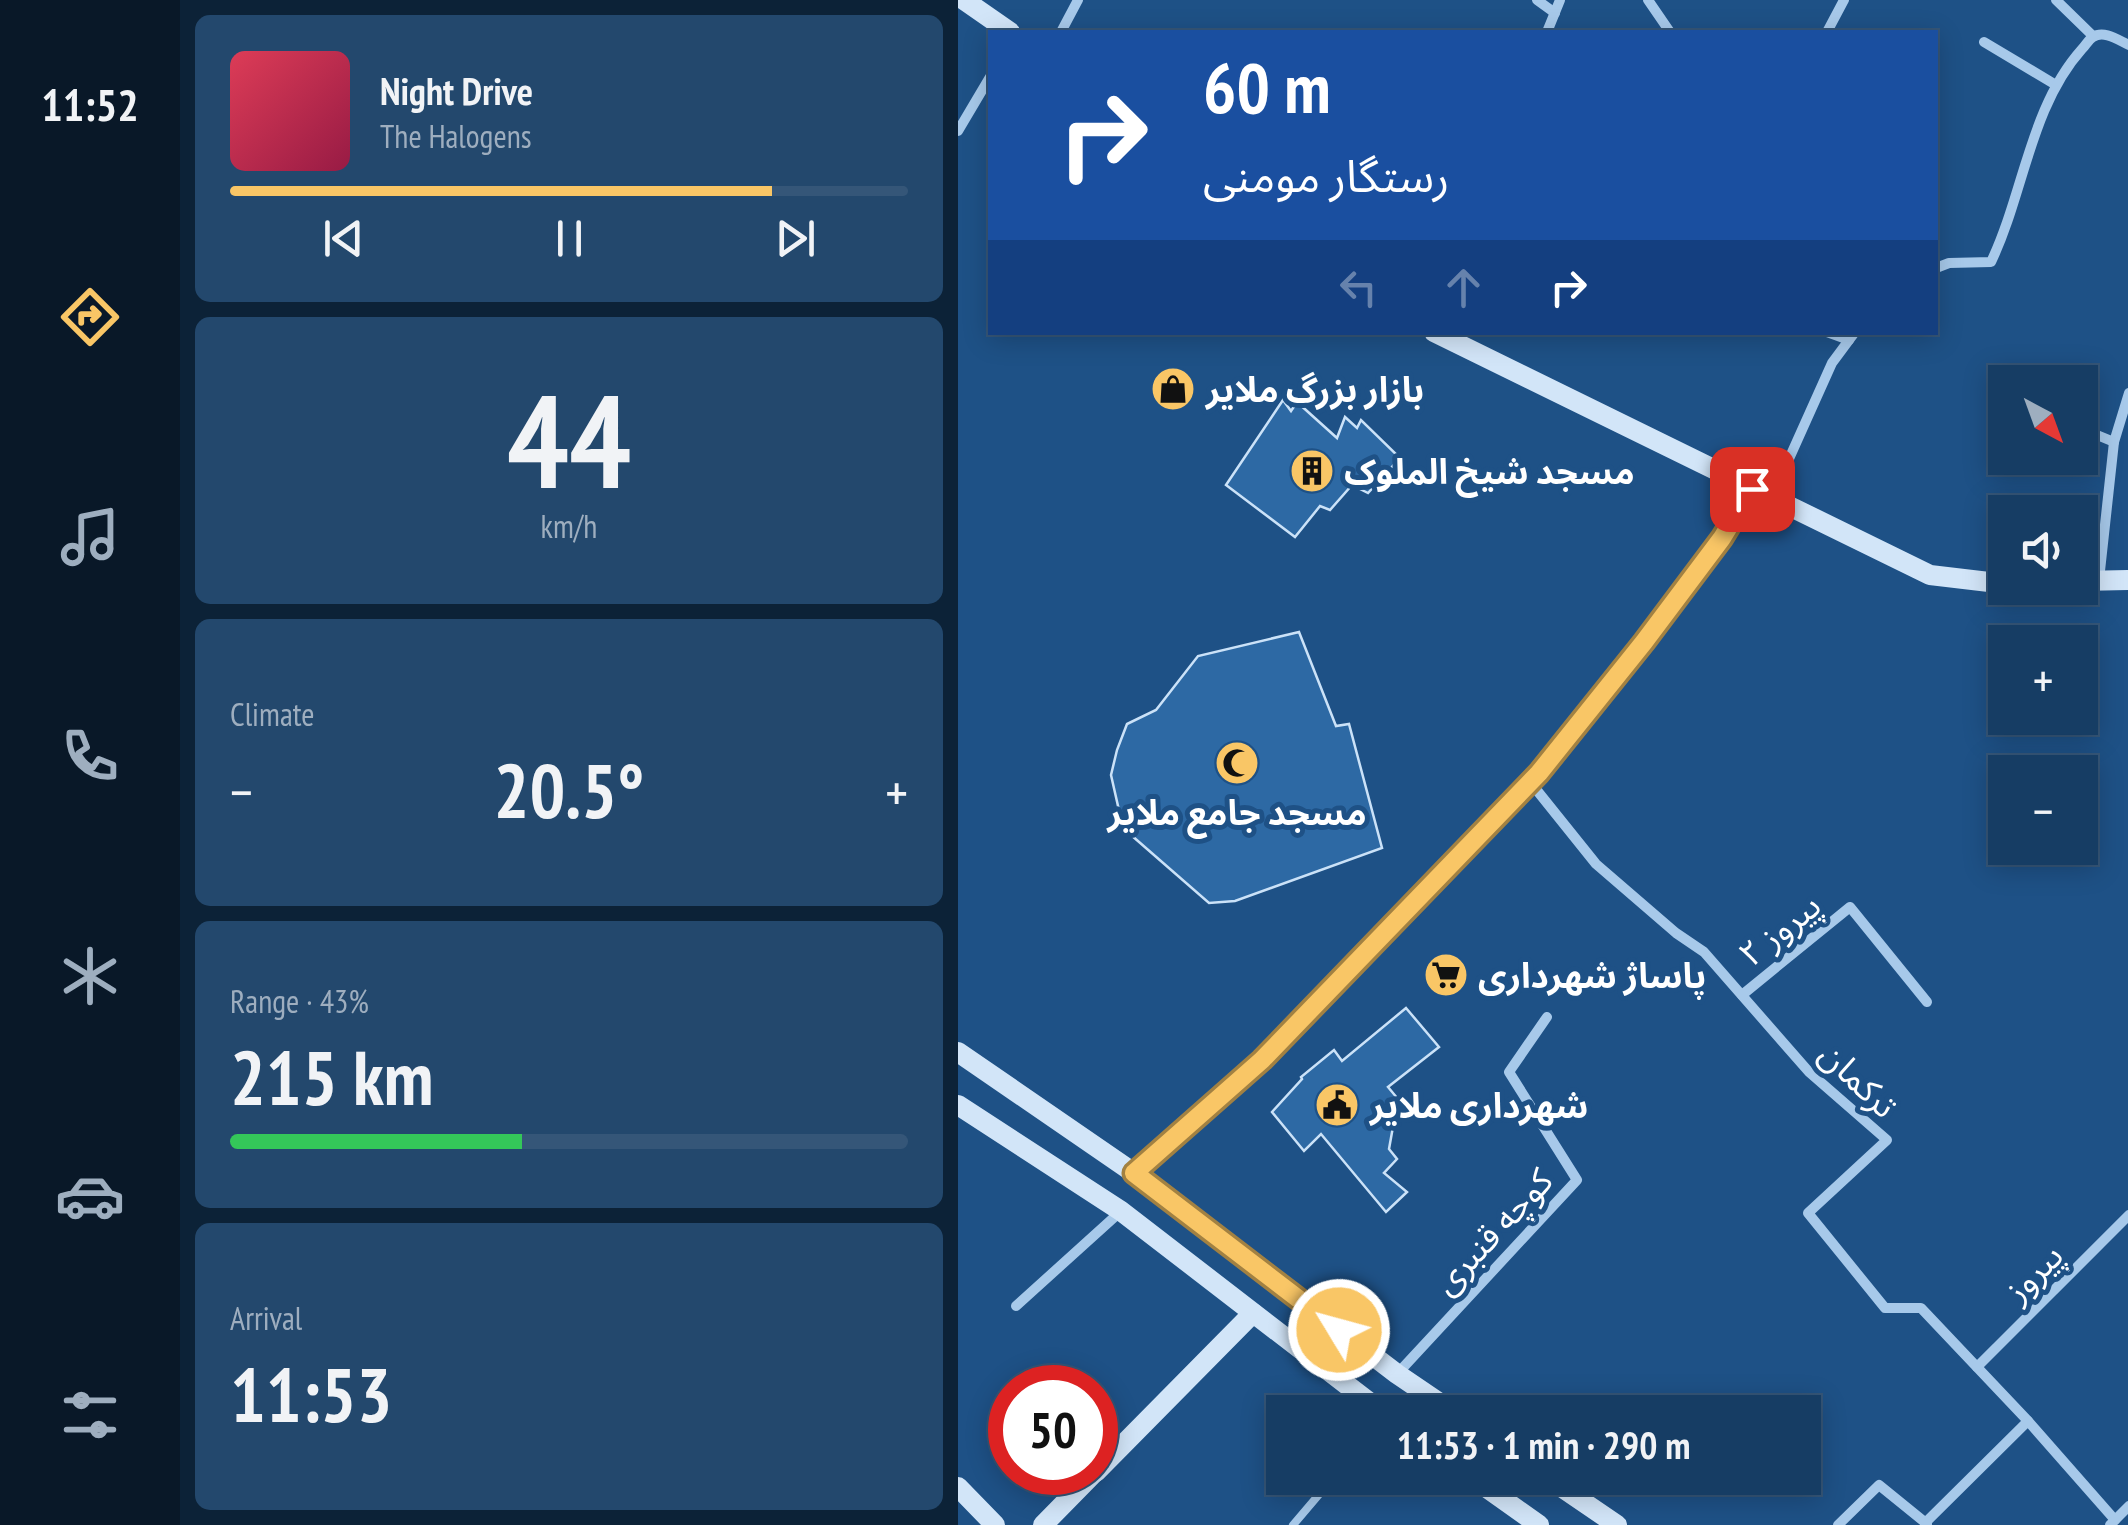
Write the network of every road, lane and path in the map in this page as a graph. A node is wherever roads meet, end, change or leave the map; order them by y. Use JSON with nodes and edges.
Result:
{"nodes":[{"id":1,"x":964,"y":0,"type":"edge"},
{"id":2,"x":1078,"y":0,"type":"edge"},
{"id":3,"x":1537,"y":0,"type":"edge"},
{"id":4,"x":1560,"y":0,"type":"edge"},
{"id":5,"x":1648,"y":0,"type":"edge"},
{"id":6,"x":1844,"y":0,"type":"edge"},
{"id":7,"x":2056,"y":0,"type":"edge"},
{"id":8,"x":1555,"y":13,"type":"junction"},
{"id":9,"x":1007,"y":30,"type":"edge"},
{"id":10,"x":1061,"y":30,"type":"edge"},
{"id":11,"x":1549,"y":30,"type":"edge"},
{"id":12,"x":1669,"y":30,"type":"edge"},
{"id":13,"x":1828,"y":30,"type":"edge"},
{"id":14,"x":2093,"y":36,"type":"junction"},
{"id":15,"x":1984,"y":42,"type":"dead end"},
{"id":16,"x":2128,"y":45,"type":"edge"},
{"id":17,"x":988,"y":80,"type":"edge"},
{"id":18,"x":2056,"y":86,"type":"junction"},
{"id":19,"x":958,"y":131,"type":"edge"},
{"id":20,"x":1938,"y":267,"type":"edge"},
{"id":21,"x":1440,"y":335,"type":"edge"},
{"id":22,"x":1852,"y":336,"type":"edge"},
{"id":23,"x":2128,"y":394,"type":"edge"},
{"id":24,"x":2098,"y":435,"type":"edge"},
{"id":25,"x":2114,"y":442,"type":"junction"},
{"id":26,"x":1752,"y":489,"type":"junction"},
{"id":27,"x":1771,"y":498,"type":"junction"},
{"id":28,"x":2098,"y":534,"type":"edge"},
{"id":29,"x":2098,"y":580,"type":"edge"},
{"id":30,"x":2128,"y":580,"type":"edge"},
{"id":31,"x":1988,"y":582,"type":"edge"},
{"id":32,"x":1530,"y":782,"type":"junction"},
{"id":33,"x":1742,"y":994,"type":"junction"},
{"id":34,"x":1927,"y":1002,"type":"dead end"},
{"id":35,"x":1547,"y":1017,"type":"dead end"},
{"id":36,"x":958,"y":1052,"type":"edge"},
{"id":37,"x":958,"y":1105,"type":"edge"},
{"id":38,"x":1134,"y":1173,"type":"junction"},
{"id":39,"x":1121,"y":1211,"type":"junction"},
{"id":40,"x":2128,"y":1215,"type":"edge"},
{"id":41,"x":1016,"y":1306,"type":"dead end"},
{"id":42,"x":1253,"y":1314,"type":"junction"},
{"id":43,"x":1976,"y":1367,"type":"junction"},
{"id":44,"x":1397,"y":1374,"type":"junction"},
{"id":45,"x":1360,"y":1395,"type":"edge"},
{"id":46,"x":1428,"y":1395,"type":"edge"},
{"id":47,"x":2028,"y":1421,"type":"junction"},
{"id":48,"x":1118,"y":1449,"type":"edge"},
{"id":49,"x":958,"y":1487,"type":"edge"},
{"id":50,"x":1072,"y":1495,"type":"edge"},
{"id":51,"x":1320,"y":1495,"type":"edge"},
{"id":52,"x":1497,"y":1495,"type":"edge"},
{"id":53,"x":1576,"y":1495,"type":"edge"},
{"id":54,"x":2128,"y":1506,"type":"edge"},
{"id":55,"x":2112,"y":1522,"type":"edge"},
{"id":56,"x":1926,"y":1524,"type":"edge"},
{"id":57,"x":995,"y":1525,"type":"edge"},
{"id":58,"x":1042,"y":1525,"type":"edge"},
{"id":59,"x":1294,"y":1525,"type":"edge"},
{"id":60,"x":1539,"y":1525,"type":"edge"},
{"id":61,"x":1617,"y":1525,"type":"edge"},
{"id":62,"x":1838,"y":1525,"type":"edge"}],
"edges":[{"from":1,"to":9,"type":"main road"},
{"from":2,"to":10,"type":"street"},
{"from":3,"to":8,"type":"street"},
{"from":4,"to":8,"type":"street"},
{"from":5,"to":12,"type":"street"},
{"from":6,"to":13,"type":"street"},
{"from":7,"to":14,"type":"street"},
{"from":8,"to":11,"type":"street"},
{"from":14,"to":16,"type":"street"},
{"from":14,"to":18,"type":"street"},
{"from":15,"to":18,"type":"street"},
{"from":17,"to":19,"type":"street"},
{"from":18,"to":20,"type":"street"},
{"from":21,"to":26,"type":"main road"},
{"from":22,"to":27,"type":"street"},
{"from":23,"to":25,"type":"street"},
{"from":24,"to":25,"type":"street"},
{"from":25,"to":28,"type":"street"},
{"from":26,"to":27,"type":"main road"},
{"from":26,"to":32,"type":"main road"},
{"from":27,"to":31,"type":"main road"},
{"from":29,"to":30,"type":"main road"},
{"from":32,"to":33,"type":"street","name":"ترکمان"},
{"from":32,"to":38,"type":"main road"},
{"from":33,"to":34,"type":"street","name":"پیروز ۲"},
{"from":33,"to":43,"type":"street","name":"ترکمان"},
{"from":35,"to":44,"type":"street","name":"کوچه قنبری"},
{"from":36,"to":38,"type":"main road"},
{"from":37,"to":39,"type":"main road"},
{"from":38,"to":44,"type":"main road"},
{"from":39,"to":41,"type":"street"},
{"from":39,"to":42,"type":"main road"},
{"from":40,"to":43,"type":"street","name":"پیروز"},
{"from":42,"to":45,"type":"main road"},
{"from":42,"to":48,"type":"main road"},
{"from":43,"to":47,"type":"street","name":"ترکمان"},
{"from":44,"to":46,"type":"main road"},
{"from":47,"to":55,"type":"street","name":"ترکمان"},
{"from":47,"to":56,"type":"street"},
{"from":49,"to":57,"type":"main road"},
{"from":50,"to":58,"type":"main road"},
{"from":51,"to":59,"type":"lane"},
{"from":52,"to":60,"type":"main road"},
{"from":53,"to":61,"type":"main road"},
{"from":54,"to":55,"type":"street"},
{"from":56,"to":62,"type":"street"}]}
